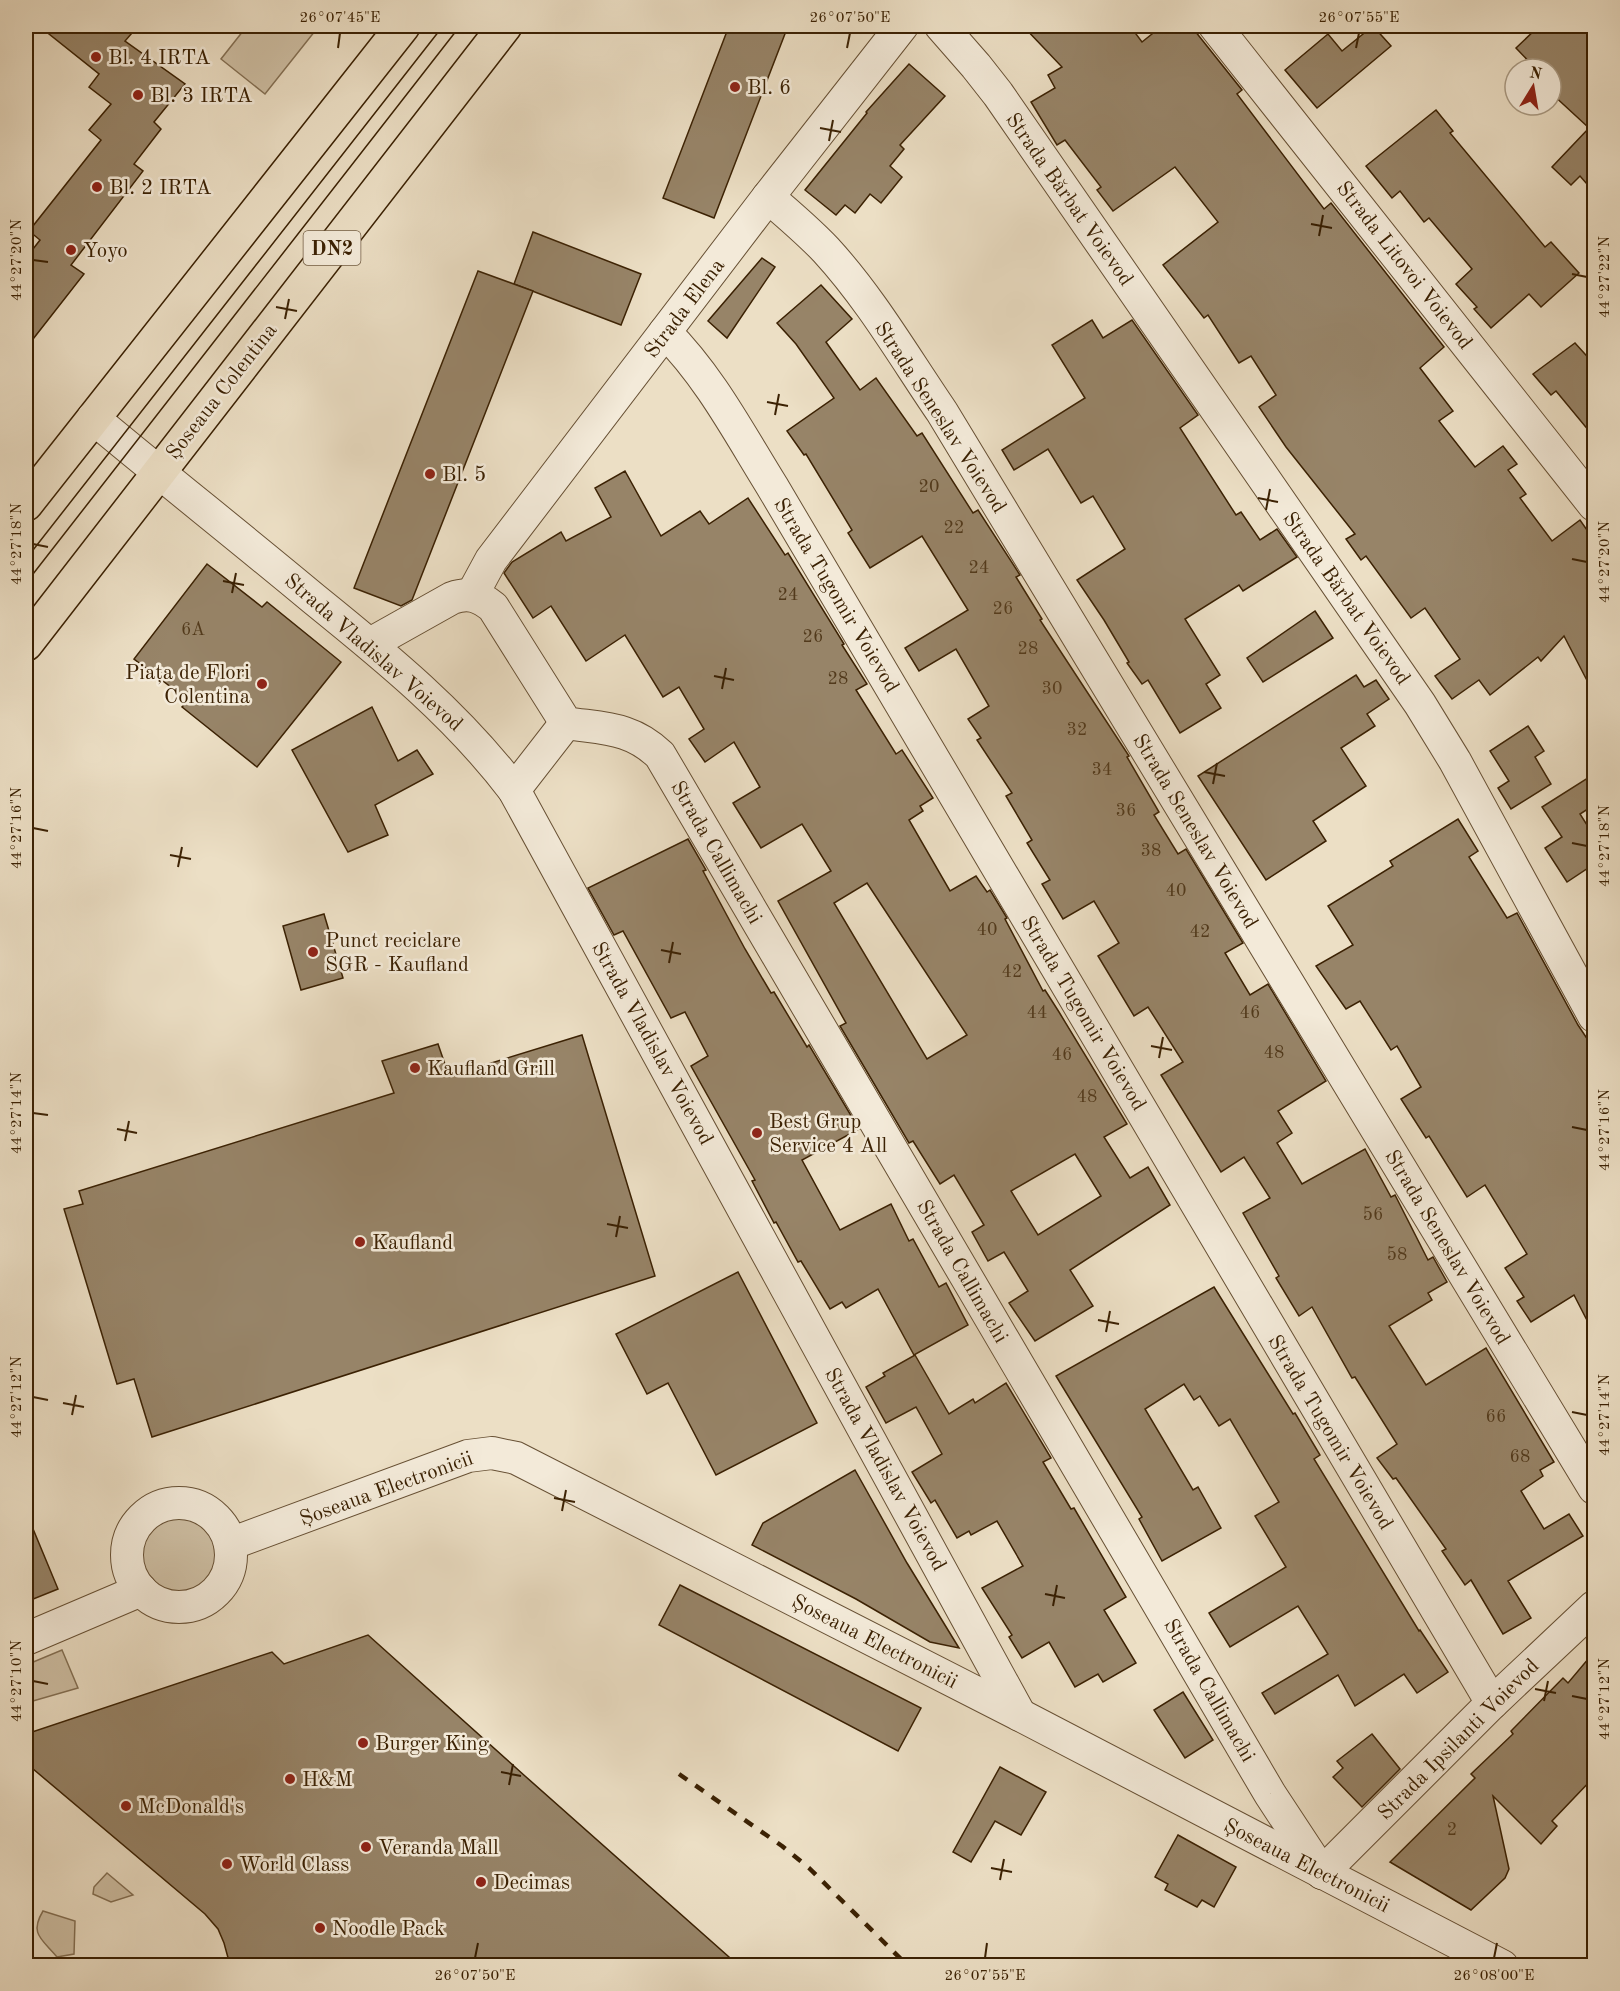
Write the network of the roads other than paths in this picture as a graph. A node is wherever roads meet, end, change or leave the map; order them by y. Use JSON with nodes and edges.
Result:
{"nodes":[{"id":1,"x":403,"y":26,"type":"edge"},
{"id":2,"x":505,"y":26,"type":"edge"},
{"id":3,"x":902,"y":26,"type":"edge"},
{"id":4,"x":941,"y":26,"type":"edge"},
{"id":5,"x":1215,"y":26,"type":"edge"},
{"id":6,"x":768,"y":197,"type":"junction"},
{"id":7,"x":665,"y":332,"type":"junction"},
{"id":8,"x":93,"y":418,"type":"junction"},
{"id":9,"x":159,"y":472,"type":"junction"},
{"id":10,"x":26,"y":504,"type":"edge"},
{"id":11,"x":1594,"y":505,"type":"edge"},
{"id":12,"x":472,"y":595,"type":"junction"},
{"id":13,"x":26,"y":644,"type":"edge"},
{"id":14,"x":370,"y":644,"type":"junction"},
{"id":15,"x":566,"y":723,"type":"junction"},
{"id":16,"x":514,"y":789,"type":"junction"},
{"id":17,"x":1594,"y":1016,"type":"edge"},
{"id":18,"x":1594,"y":1488,"type":"edge"},
{"id":19,"x":230,"y":1544,"type":"junction"},
{"id":20,"x":141,"y":1590,"type":"junction"},
{"id":21,"x":1594,"y":1607,"type":"edge"},
{"id":22,"x":26,"y":1639,"type":"edge"},
{"id":23,"x":1492,"y":1703,"type":"junction"},
{"id":24,"x":1020,"y":1716,"type":"junction"},
{"id":25,"x":1322,"y":1873,"type":"junction"},
{"id":26,"x":1502,"y":1965,"type":"edge"}],
"edges":[{"from":1,"to":8,"type":"main road"},
{"from":2,"to":9,"type":"main road","name":"Șoseaua Colentina","number":"DN2"},
{"from":3,"to":6,"type":"street","name":"Strada Elena"},
{"from":4,"to":17,"type":"street","name":"Strada Bărbat Voievod"},
{"from":5,"to":11,"type":"street","name":"Strada Litovoi Voievod"},
{"from":6,"to":7,"type":"street","name":"Strada Elena"},
{"from":6,"to":18,"type":"street","name":"Strada Seneslav Voievod"},
{"from":7,"to":12,"type":"street","name":"Strada Elena"},
{"from":7,"to":23,"type":"street","name":"Strada Tugomir Voievod"},
{"from":8,"to":9,"type":"street","name":"Strada Vladislav Voievod"},
{"from":8,"to":10,"type":"main road"},
{"from":9,"to":13,"type":"main road","name":"Șoseaua Colentina","number":"DN2"},
{"from":9,"to":14,"type":"street","name":"Strada Vladislav Voievod"},
{"from":12,"to":14,"type":"street"},
{"from":12,"to":15,"type":"street"},
{"from":14,"to":16,"type":"street","name":"Strada Vladislav Voievod"},
{"from":15,"to":16,"type":"street"},
{"from":15,"to":25,"type":"street","name":"Strada Callimachi"},
{"from":16,"to":24,"type":"street","name":"Strada Vladislav Voievod"},
{"from":19,"to":20,"type":"street"},
{"from":19,"to":20,"type":"street"},
{"from":19,"to":24,"type":"street","name":"Șoseaua Electronicii"},
{"from":20,"to":22,"type":"street"},
{"from":21,"to":23,"type":"street","name":"Strada Ipsilanti Voievod"},
{"from":23,"to":25,"type":"street","name":"Strada Ipsilanti Voievod"},
{"from":24,"to":25,"type":"street","name":"Șoseaua Electronicii"},
{"from":25,"to":26,"type":"street","name":"Șoseaua Electronicii"}]}
